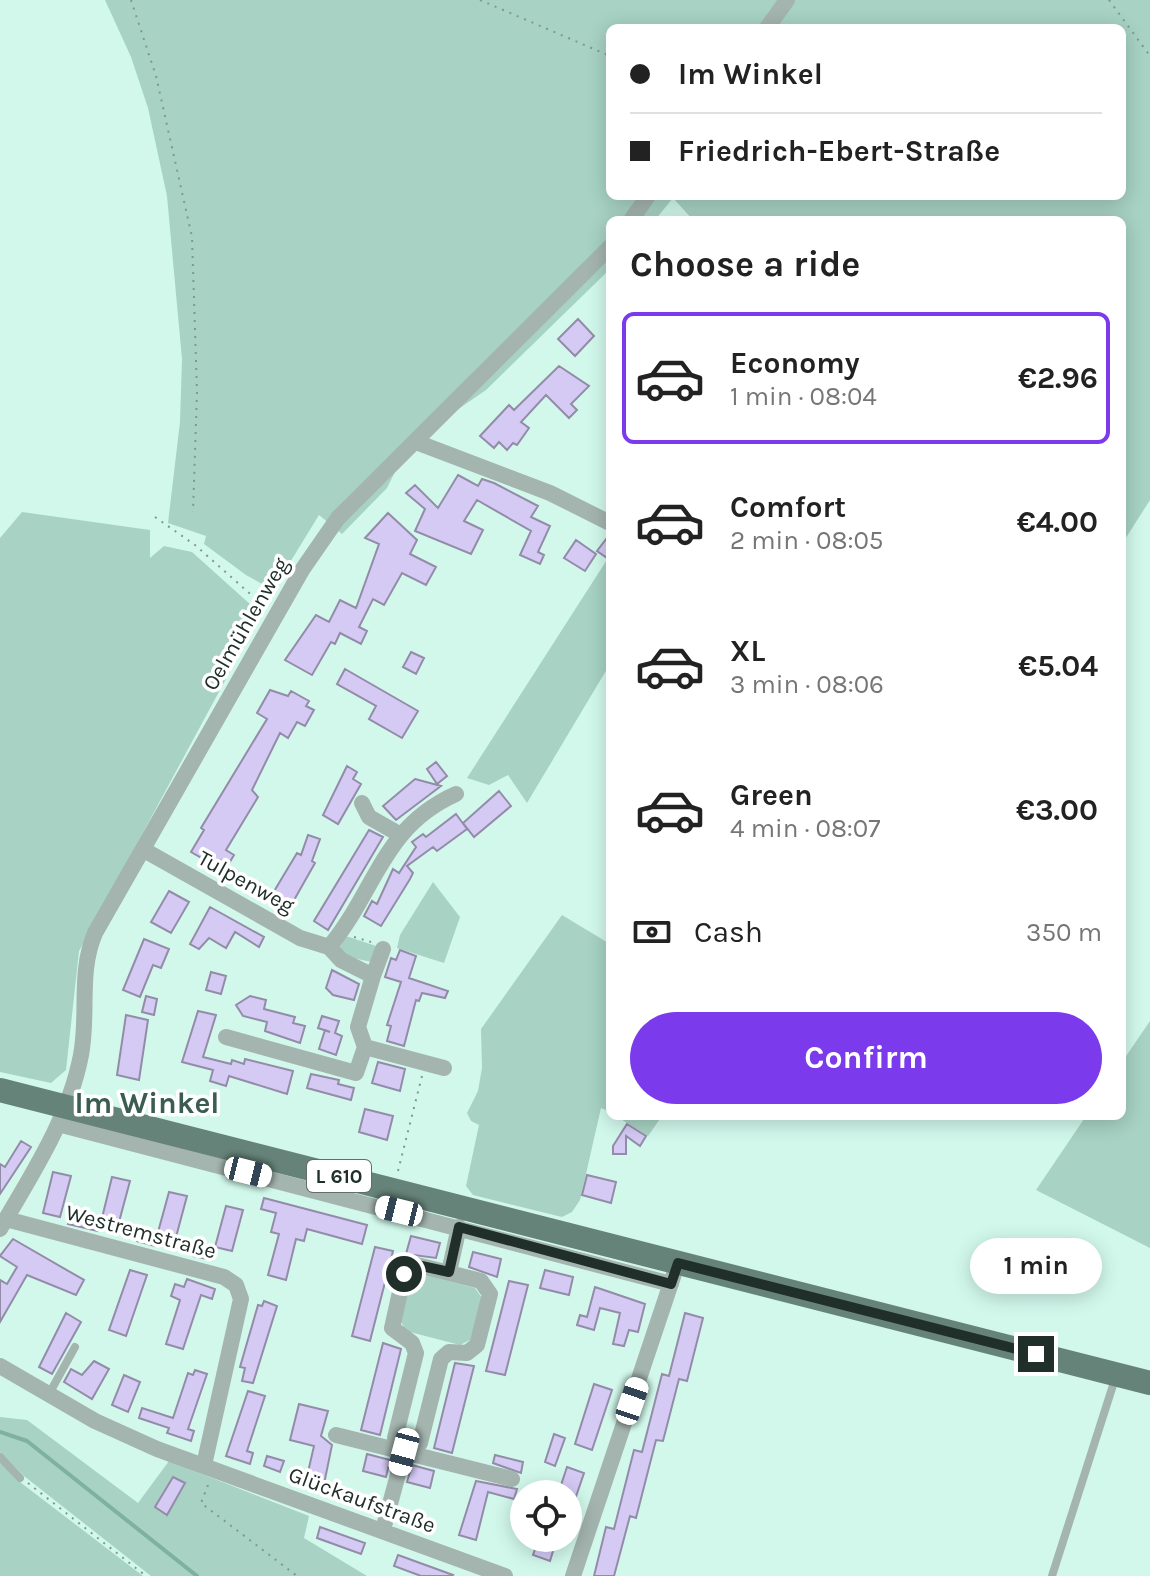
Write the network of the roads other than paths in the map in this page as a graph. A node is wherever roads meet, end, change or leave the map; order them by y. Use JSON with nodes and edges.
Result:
{"nodes":[{"id":1,"x":787,"y":0,"type":"edge"},
{"id":2,"x":770,"y":24,"type":"edge"},
{"id":3,"x":606,"y":251,"type":"edge"},
{"id":4,"x":416,"y":442,"type":"junction"},
{"id":5,"x":606,"y":521,"type":"edge"},
{"id":6,"x":456,"y":794,"type":"dead end"},
{"id":7,"x":362,"y":803,"type":"dead end"},
{"id":8,"x":399,"y":834,"type":"junction"},
{"id":9,"x":144,"y":850,"type":"junction"},
{"id":10,"x":329,"y":947,"type":"junction"},
{"id":11,"x":383,"y":949,"type":"road end"},
{"id":12,"x":373,"y":978,"type":"junction"},
{"id":13,"x":226,"y":1037,"type":"dead end"},
{"id":14,"x":365,"y":1047,"type":"junction"},
{"id":15,"x":444,"y":1068,"type":"dead end"},
{"id":16,"x":0,"y":1090,"type":"edge"},
{"id":17,"x":62,"y":1116,"type":"junction"},
{"id":18,"x":3,"y":1224,"type":"edge"},
{"id":19,"x":459,"y":1227,"type":"junction"},
{"id":20,"x":449,"y":1272,"type":"junction"},
{"id":21,"x":674,"y":1274,"type":"junction"},
{"id":22,"x":75,"y":1347,"type":"dead end"},
{"id":23,"x":0,"y":1366,"type":"edge"},
{"id":24,"x":1117,"y":1374,"type":"junction"},
{"id":25,"x":1150,"y":1383,"type":"edge"},
{"id":26,"x":49,"y":1394,"type":"junction"},
{"id":27,"x":336,"y":1435,"type":"dead end"},
{"id":28,"x":405,"y":1451,"type":"junction"},
{"id":29,"x":0,"y":1457,"type":"edge"},
{"id":30,"x":209,"y":1467,"type":"junction"},
{"id":31,"x":20,"y":1478,"type":"road end"},
{"id":32,"x":512,"y":1479,"type":"dead end"},
{"id":33,"x":383,"y":1530,"type":"junction"},
{"id":34,"x":505,"y":1576,"type":"edge"},
{"id":35,"x":573,"y":1576,"type":"edge"},
{"id":36,"x":1052,"y":1576,"type":"edge"}],
"edges":[{"from":1,"to":2,"type":"street"},
{"from":3,"to":4,"type":"street","name":"Oelmühlenweg"},
{"from":4,"to":5,"type":"street"},
{"from":4,"to":9,"type":"street","name":"Oelmühlenweg"},
{"from":6,"to":8,"type":"street"},
{"from":7,"to":8,"type":"street"},
{"from":8,"to":10,"type":"street"},
{"from":9,"to":10,"type":"street","name":"Tulpenweg"},
{"from":9,"to":17,"type":"street","name":"Oelmühlenweg"},
{"from":10,"to":12,"type":"street","name":"Tulpenweg"},
{"from":11,"to":12,"type":"street"},
{"from":12,"to":14,"type":"street"},
{"from":13,"to":14,"type":"street"},
{"from":14,"to":15,"type":"street"},
{"from":16,"to":17,"type":"main road","number":"L 610"},
{"from":17,"to":18,"type":"street","name":"Westremstraße"},
{"from":17,"to":19,"type":"street"},
{"from":17,"to":21,"type":"main road","number":"L 610"},
{"from":18,"to":30,"type":"street","name":"Westremstraße"},
{"from":19,"to":20,"type":"street"},
{"from":19,"to":21,"type":"street"},
{"from":20,"to":28,"type":"street"},
{"from":20,"to":28,"type":"street"},
{"from":21,"to":24,"type":"main road","number":"L 610"},
{"from":21,"to":35,"type":"street"},
{"from":22,"to":26,"type":"lane"},
{"from":23,"to":26,"type":"street"},
{"from":24,"to":25,"type":"main road","number":"L 610"},
{"from":24,"to":36,"type":"lane"},
{"from":26,"to":30,"type":"street"},
{"from":27,"to":28,"type":"street"},
{"from":28,"to":32,"type":"street"},
{"from":28,"to":33,"type":"street"},
{"from":29,"to":31,"type":"lane"},
{"from":30,"to":33,"type":"street","name":"Glückaufstraße"},
{"from":33,"to":34,"type":"street","name":"Glückaufstraße"}]}
